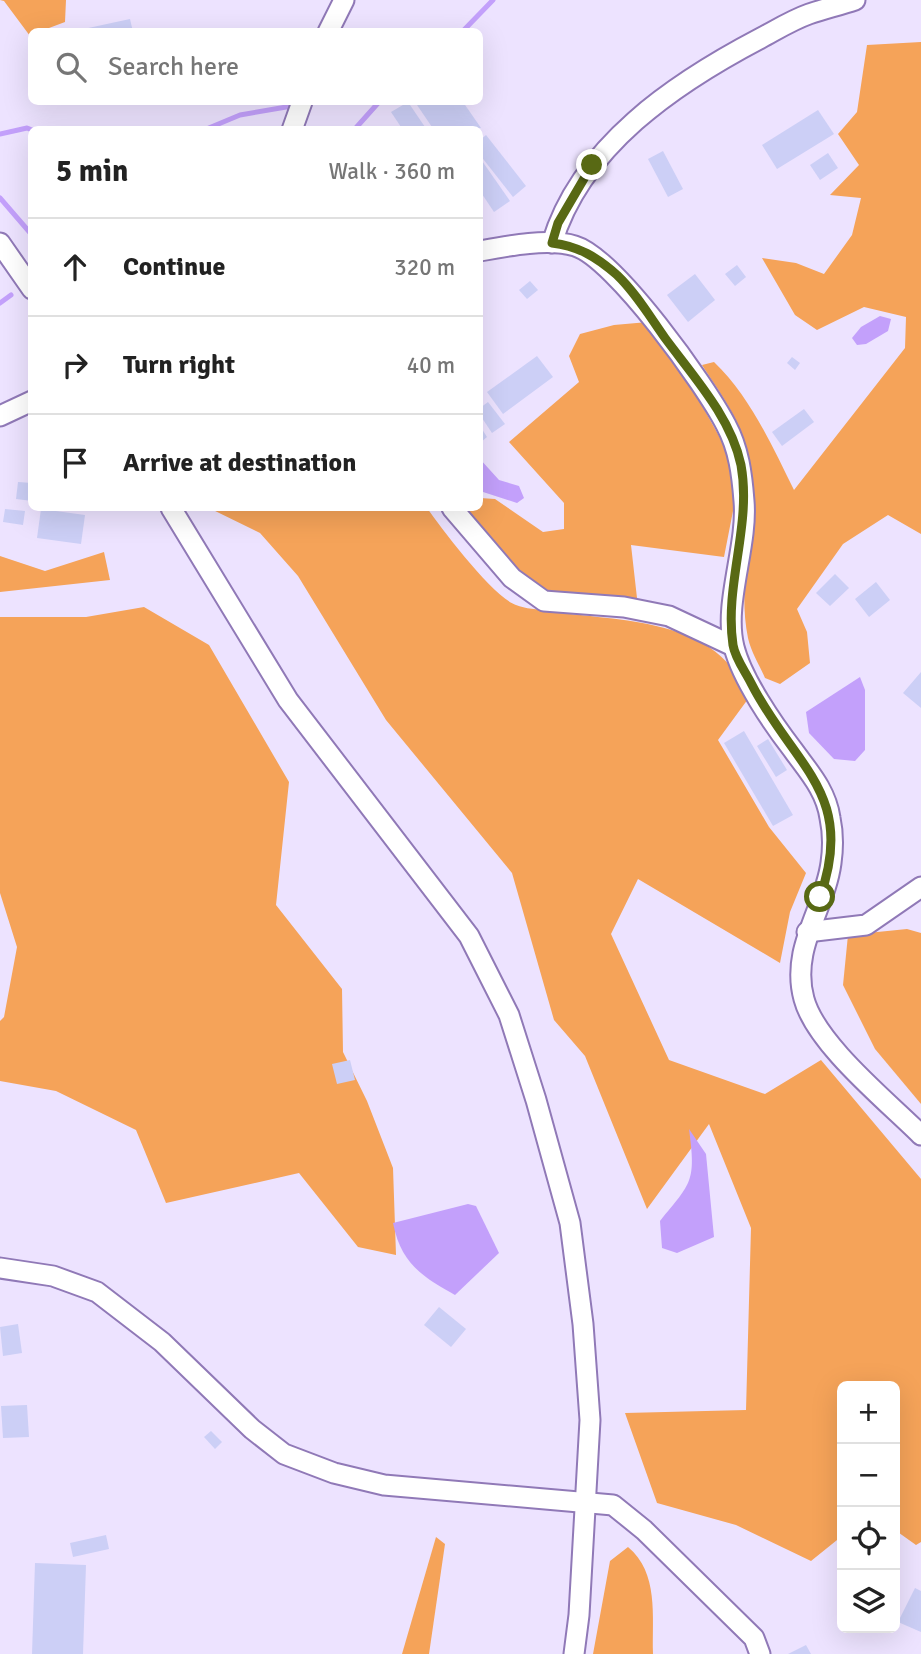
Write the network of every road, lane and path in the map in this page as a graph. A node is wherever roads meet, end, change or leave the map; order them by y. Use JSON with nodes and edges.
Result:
{"nodes":[{"id":1,"x":344,"y":0,"type":"edge"},
{"id":2,"x":855,"y":0,"type":"edge"},
{"id":3,"x":330,"y":28,"type":"edge"},
{"id":4,"x":301,"y":105,"type":"edge"},
{"id":5,"x":293,"y":126,"type":"edge"},
{"id":6,"x":0,"y":243,"type":"edge"},
{"id":7,"x":552,"y":243,"type":"junction"},
{"id":8,"x":483,"y":251,"type":"edge"},
{"id":9,"x":28,"y":283,"type":"edge"},
{"id":10,"x":28,"y":403,"type":"edge"},
{"id":11,"x":0,"y":416,"type":"edge"},
{"id":12,"x":173,"y":511,"type":"edge"},
{"id":13,"x":455,"y":511,"type":"edge"},
{"id":14,"x":733,"y":646,"type":"junction"},
{"id":15,"x":921,"y":887,"type":"edge"},
{"id":16,"x":807,"y":932,"type":"junction"},
{"id":17,"x":921,"y":1135,"type":"edge"},
{"id":18,"x":0,"y":1269,"type":"edge"},
{"id":19,"x":584,"y":1505,"type":"junction"},
{"id":20,"x":574,"y":1654,"type":"edge"},
{"id":21,"x":760,"y":1654,"type":"edge"}],
"edges":[{"from":1,"to":3,"type":"street"},
{"from":2,"to":7,"type":"street"},
{"from":4,"to":5,"type":"street"},
{"from":6,"to":9,"type":"street"},
{"from":7,"to":8,"type":"street"},
{"from":7,"to":14,"type":"street"},
{"from":10,"to":11,"type":"street"},
{"from":12,"to":19,"type":"street"},
{"from":13,"to":14,"type":"street"},
{"from":14,"to":16,"type":"street"},
{"from":15,"to":16,"type":"street"},
{"from":16,"to":17,"type":"street"},
{"from":18,"to":19,"type":"street"},
{"from":19,"to":20,"type":"street"},
{"from":19,"to":21,"type":"street"}]}
